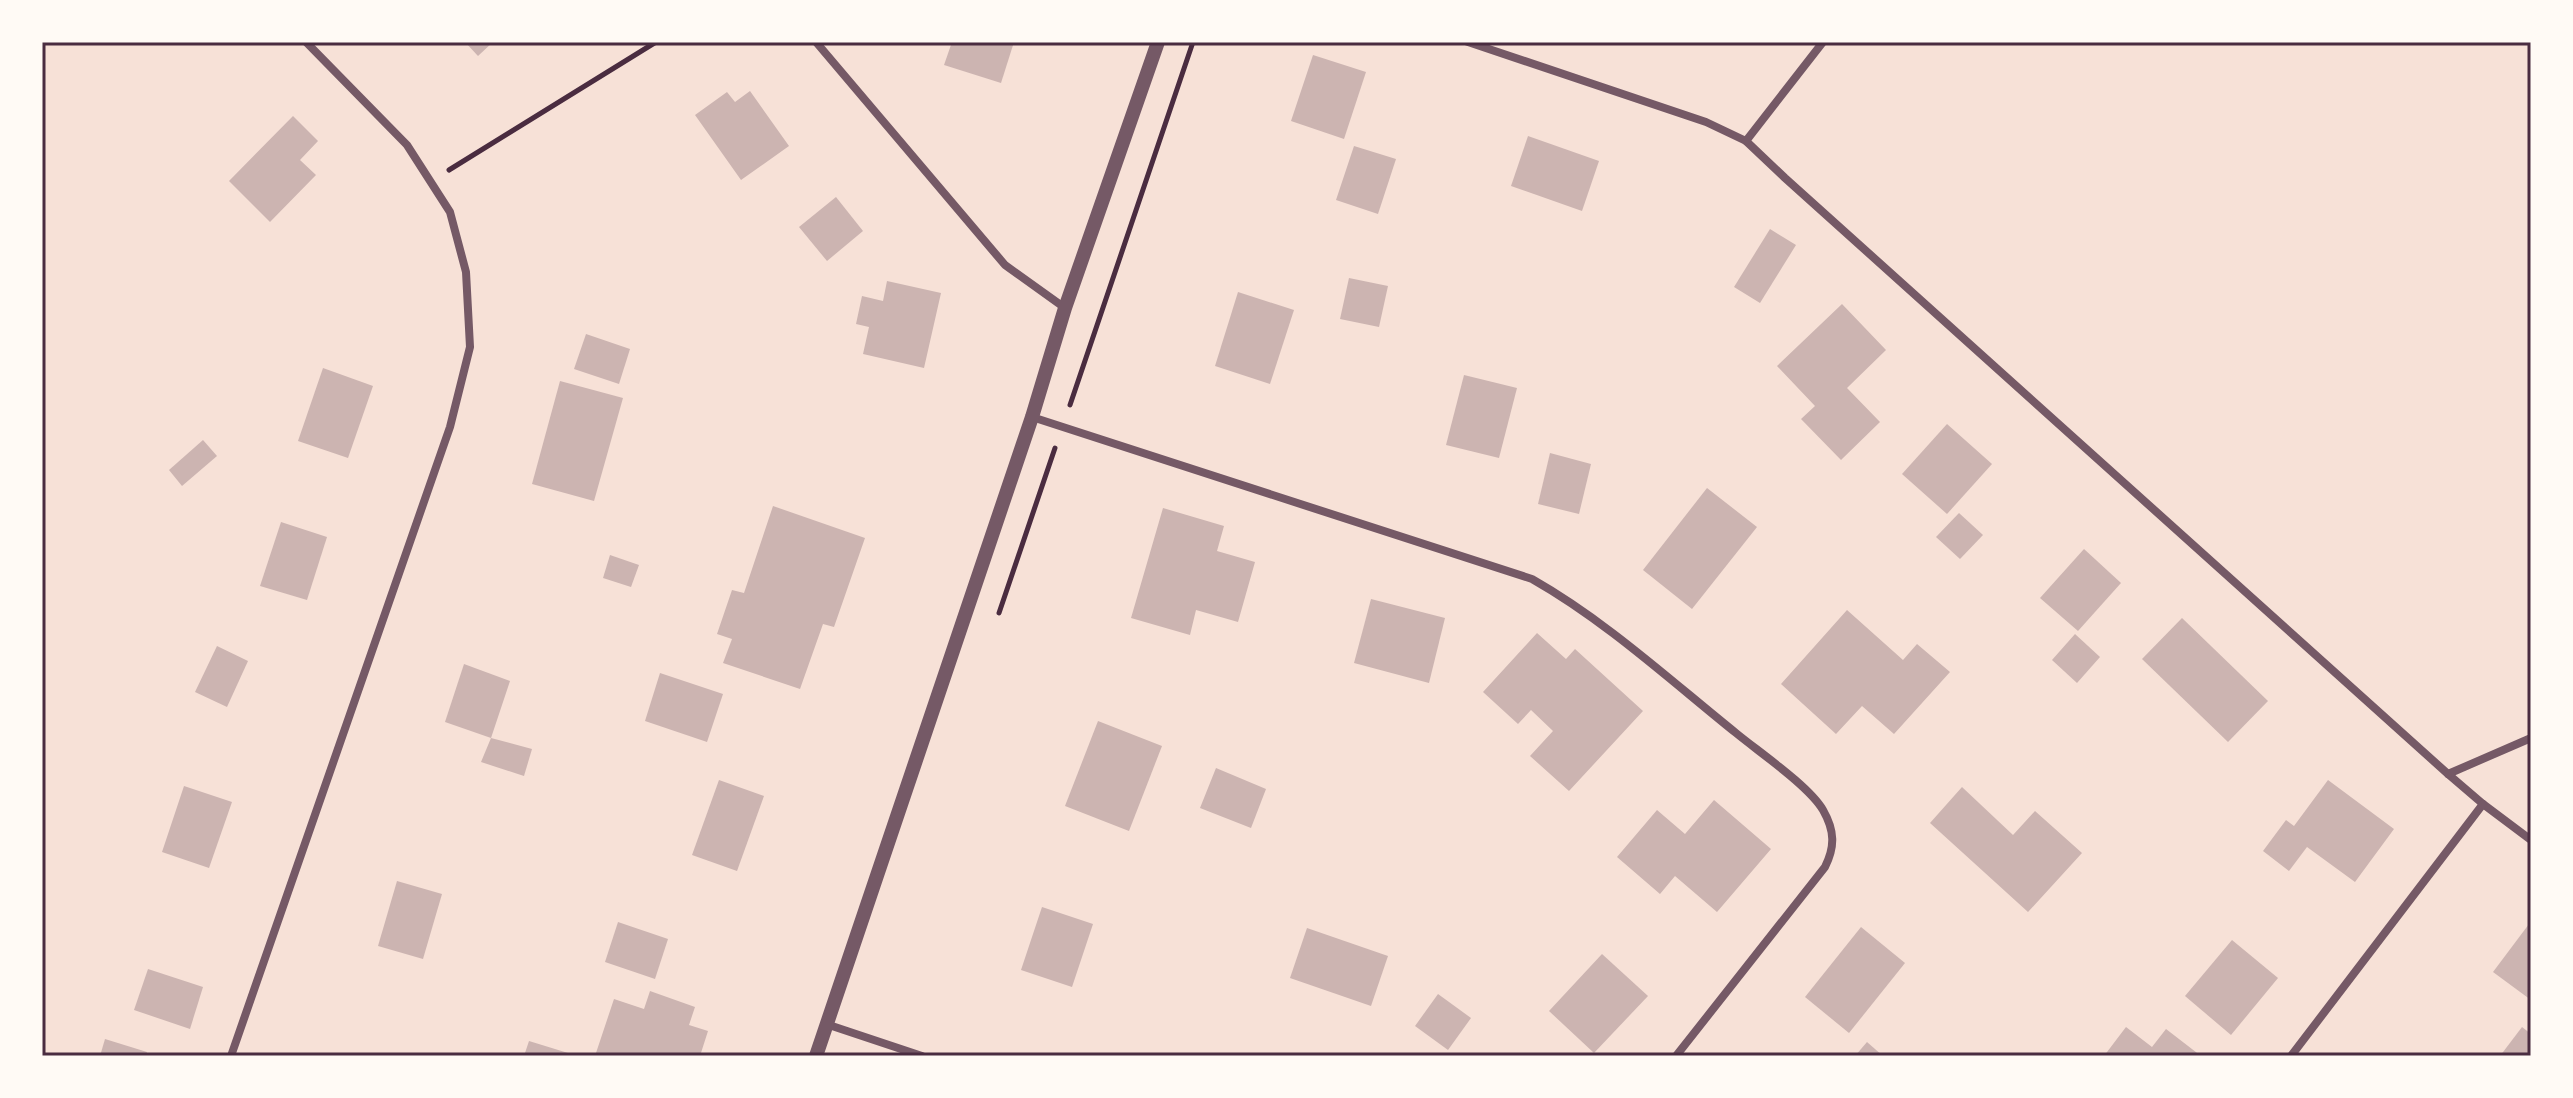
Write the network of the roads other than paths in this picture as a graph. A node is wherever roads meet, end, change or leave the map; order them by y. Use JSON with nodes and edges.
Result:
{"nodes":[{"id":1,"x":306,"y":42,"type":"edge"},
{"id":2,"x":816,"y":42,"type":"edge"},
{"id":3,"x":1158,"y":42,"type":"edge"},
{"id":4,"x":1468,"y":42,"type":"edge"},
{"id":5,"x":1823,"y":42,"type":"edge"},
{"id":6,"x":1746,"y":141,"type":"junction"},
{"id":7,"x":1065,"y":308,"type":"junction"},
{"id":8,"x":1032,"y":417,"type":"junction"},
{"id":9,"x":2531,"y":738,"type":"edge"},
{"id":10,"x":2448,"y":774,"type":"junction"},
{"id":11,"x":2483,"y":804,"type":"junction"},
{"id":12,"x":2531,"y":840,"type":"edge"},
{"id":13,"x":826,"y":1024,"type":"junction"},
{"id":14,"x":231,"y":1056,"type":"edge"},
{"id":15,"x":816,"y":1056,"type":"edge"},
{"id":16,"x":922,"y":1056,"type":"edge"},
{"id":17,"x":1676,"y":1056,"type":"edge"},
{"id":18,"x":2291,"y":1056,"type":"edge"}],
"edges":[{"from":1,"to":14,"type":"street"},
{"from":2,"to":7,"type":"street"},
{"from":3,"to":7,"type":"street"},
{"from":4,"to":6,"type":"street"},
{"from":5,"to":6,"type":"street"},
{"from":6,"to":10,"type":"street"},
{"from":7,"to":8,"type":"street"},
{"from":8,"to":13,"type":"street"},
{"from":8,"to":17,"type":"street"},
{"from":9,"to":10,"type":"street"},
{"from":10,"to":11,"type":"street"},
{"from":11,"to":12,"type":"street"},
{"from":11,"to":18,"type":"street"},
{"from":13,"to":15,"type":"street"},
{"from":13,"to":16,"type":"street"}]}
